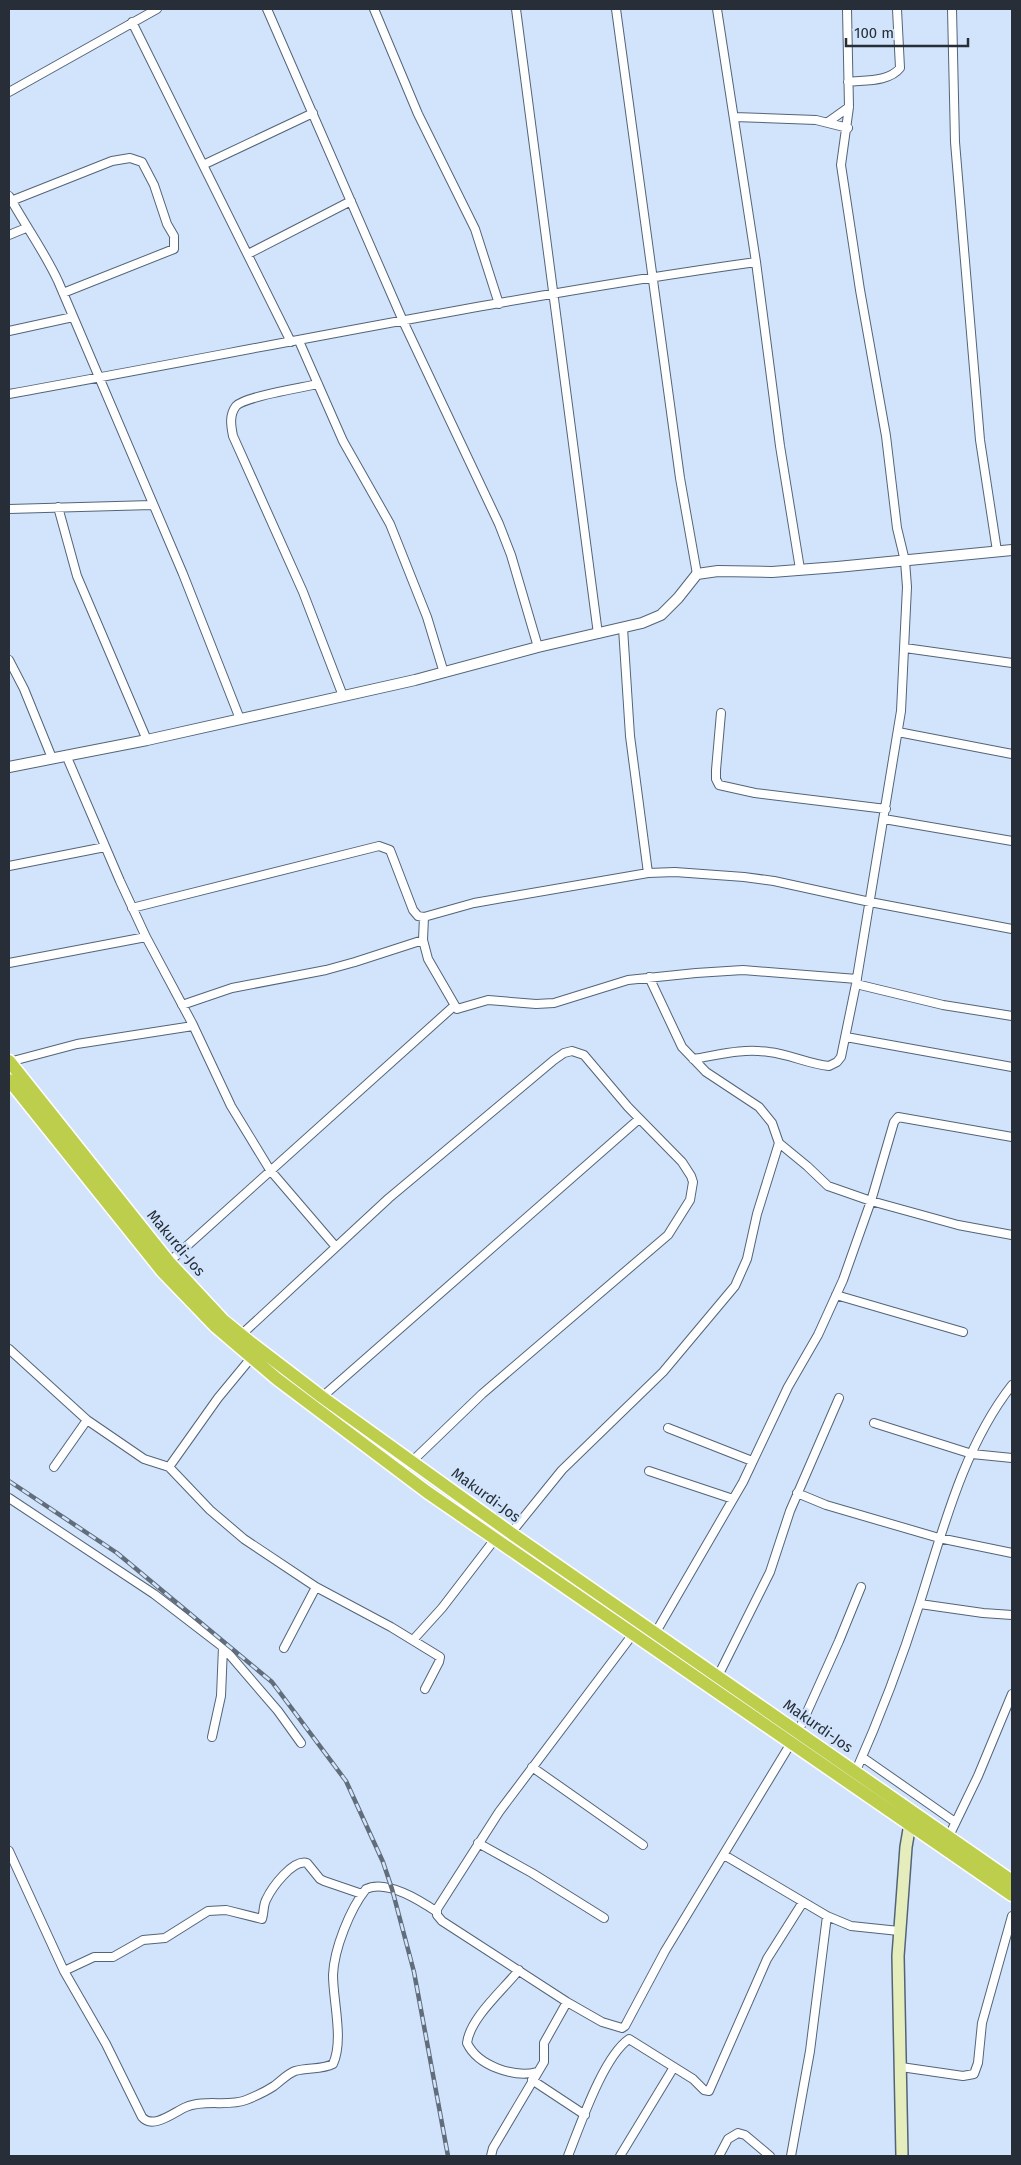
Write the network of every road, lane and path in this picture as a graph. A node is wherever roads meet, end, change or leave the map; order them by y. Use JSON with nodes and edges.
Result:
{"nodes":[{"id":1,"x":157,"y":9,"type":"edge"},
{"id":2,"x":267,"y":9,"type":"edge"},
{"id":3,"x":374,"y":9,"type":"edge"},
{"id":4,"x":516,"y":9,"type":"edge"},
{"id":5,"x":616,"y":9,"type":"edge"},
{"id":6,"x":717,"y":9,"type":"edge"},
{"id":7,"x":847,"y":9,"type":"edge"},
{"id":8,"x":897,"y":9,"type":"edge"},
{"id":9,"x":952,"y":9,"type":"edge"},
{"id":10,"x":132,"y":22,"type":"junction"},
{"id":11,"x":848,"y":82,"type":"junction"},
{"id":12,"x":9,"y":92,"type":"edge"},
{"id":13,"x":849,"y":107,"type":"junction"},
{"id":14,"x":313,"y":114,"type":"junction"},
{"id":15,"x":734,"y":117,"type":"junction"},
{"id":16,"x":828,"y":122,"type":"junction"},
{"id":17,"x":848,"y":128,"type":"junction"},
{"id":18,"x":203,"y":165,"type":"junction"},
{"id":19,"x":10,"y":198,"type":"edge"},
{"id":20,"x":351,"y":201,"type":"junction"},
{"id":21,"x":26,"y":228,"type":"junction"},
{"id":22,"x":9,"y":234,"type":"edge"},
{"id":23,"x":248,"y":254,"type":"junction"},
{"id":24,"x":756,"y":262,"type":"junction"},
{"id":25,"x":653,"y":276,"type":"junction"},
{"id":26,"x":63,"y":293,"type":"junction"},
{"id":27,"x":553,"y":295,"type":"junction"},
{"id":28,"x":499,"y":304,"type":"junction"},
{"id":29,"x":74,"y":317,"type":"junction"},
{"id":30,"x":403,"y":321,"type":"junction"},
{"id":31,"x":9,"y":331,"type":"edge"},
{"id":32,"x":295,"y":342,"type":"junction"},
{"id":33,"x":98,"y":378,"type":"junction"},
{"id":34,"x":318,"y":384,"type":"junction"},
{"id":35,"x":9,"y":394,"type":"edge"},
{"id":36,"x":152,"y":504,"type":"junction"},
{"id":37,"x":58,"y":507,"type":"junction"},
{"id":38,"x":9,"y":509,"type":"edge"},
{"id":39,"x":1012,"y":550,"type":"edge"},
{"id":40,"x":996,"y":551,"type":"junction"},
{"id":41,"x":905,"y":561,"type":"junction"},
{"id":42,"x":800,"y":569,"type":"junction"},
{"id":43,"x":697,"y":574,"type":"junction"},
{"id":44,"x":623,"y":628,"type":"junction"},
{"id":45,"x":598,"y":634,"type":"junction"},
{"id":46,"x":538,"y":647,"type":"junction"},
{"id":47,"x":905,"y":648,"type":"junction"},
{"id":48,"x":9,"y":660,"type":"edge"},
{"id":49,"x":1012,"y":663,"type":"edge"},
{"id":50,"x":444,"y":673,"type":"junction"},
{"id":51,"x":343,"y":696,"type":"junction"},
{"id":52,"x":721,"y":713,"type":"dead end"},
{"id":53,"x":240,"y":719,"type":"junction"},
{"id":54,"x":898,"y":732,"type":"junction"},
{"id":55,"x":147,"y":740,"type":"junction"},
{"id":56,"x":1012,"y":754,"type":"edge"},
{"id":57,"x":66,"y":755,"type":"junction"},
{"id":58,"x":52,"y":758,"type":"junction"},
{"id":59,"x":9,"y":767,"type":"edge"},
{"id":60,"x":886,"y":809,"type":"junction"},
{"id":61,"x":884,"y":819,"type":"junction"},
{"id":62,"x":1012,"y":841,"type":"edge"},
{"id":63,"x":105,"y":847,"type":"junction"},
{"id":64,"x":9,"y":866,"type":"edge"},
{"id":65,"x":648,"y":873,"type":"junction"},
{"id":66,"x":870,"y":902,"type":"junction"},
{"id":67,"x":132,"y":908,"type":"junction"},
{"id":68,"x":424,"y":917,"type":"junction"},
{"id":69,"x":1012,"y":929,"type":"edge"},
{"id":70,"x":146,"y":937,"type":"junction"},
{"id":71,"x":423,"y":940,"type":"junction"},
{"id":72,"x":9,"y":963,"type":"edge"},
{"id":73,"x":649,"y":977,"type":"junction"},
{"id":74,"x":857,"y":982,"type":"junction"},
{"id":75,"x":182,"y":1005,"type":"junction"},
{"id":76,"x":454,"y":1006,"type":"junction"},
{"id":77,"x":1012,"y":1016,"type":"edge"},
{"id":78,"x":194,"y":1026,"type":"junction"},
{"id":79,"x":846,"y":1037,"type":"junction"},
{"id":80,"x":714,"y":1056,"type":"junction"},
{"id":81,"x":692,"y":1059,"type":"junction"},
{"id":82,"x":9,"y":1061,"type":"edge"},
{"id":83,"x":1012,"y":1067,"type":"edge"},
{"id":84,"x":706,"y":1072,"type":"junction"},
{"id":85,"x":9,"y":1080,"type":"edge"},
{"id":86,"x":639,"y":1119,"type":"junction"},
{"id":87,"x":1012,"y":1137,"type":"edge"},
{"id":88,"x":778,"y":1143,"type":"junction"},
{"id":89,"x":270,"y":1170,"type":"junction"},
{"id":90,"x":871,"y":1201,"type":"junction"},
{"id":91,"x":1012,"y":1235,"type":"edge"},
{"id":92,"x":336,"y":1247,"type":"junction"},
{"id":93,"x":169,"y":1262,"type":"junction"},
{"id":94,"x":836,"y":1295,"type":"junction"},
{"id":95,"x":963,"y":1332,"type":"dead end"},
{"id":96,"x":241,"y":1334,"type":"junction"},
{"id":97,"x":9,"y":1350,"type":"edge"},
{"id":98,"x":251,"y":1358,"type":"junction"},
{"id":99,"x":1012,"y":1386,"type":"edge"},
{"id":100,"x":322,"y":1397,"type":"junction"},
{"id":101,"x":839,"y":1398,"type":"dead end"},
{"id":102,"x":87,"y":1420,"type":"junction"},
{"id":103,"x":874,"y":1423,"type":"dead end"},
{"id":104,"x":668,"y":1428,"type":"dead end"},
{"id":105,"x":972,"y":1454,"type":"junction"},
{"id":106,"x":1012,"y":1458,"type":"edge"},
{"id":107,"x":411,"y":1460,"type":"junction"},
{"id":108,"x":752,"y":1461,"type":"junction"},
{"id":109,"x":54,"y":1467,"type":"dead end"},
{"id":110,"x":169,"y":1467,"type":"junction"},
{"id":111,"x":649,"y":1471,"type":"dead end"},
{"id":112,"x":401,"y":1472,"type":"junction"},
{"id":113,"x":797,"y":1493,"type":"junction"},
{"id":114,"x":9,"y":1498,"type":"edge"},
{"id":115,"x":733,"y":1499,"type":"junction"},
{"id":116,"x":511,"y":1533,"type":"junction"},
{"id":117,"x":939,"y":1538,"type":"junction"},
{"id":118,"x":495,"y":1539,"type":"junction"},
{"id":119,"x":1012,"y":1553,"type":"edge"},
{"id":120,"x":316,"y":1587,"type":"junction"},
{"id":121,"x":861,"y":1587,"type":"dead end"},
{"id":122,"x":920,"y":1604,"type":"junction"},
{"id":123,"x":1012,"y":1615,"type":"edge"},
{"id":124,"x":656,"y":1632,"type":"junction"},
{"id":125,"x":634,"y":1634,"type":"junction"},
{"id":126,"x":413,"y":1640,"type":"junction"},
{"id":127,"x":223,"y":1647,"type":"junction"},
{"id":128,"x":284,"y":1648,"type":"dead end"},
{"id":129,"x":718,"y":1676,"type":"junction"},
{"id":130,"x":425,"y":1689,"type":"dead end"},
{"id":131,"x":1012,"y":1694,"type":"edge"},
{"id":132,"x":798,"y":1732,"type":"junction"},
{"id":133,"x":212,"y":1738,"type":"dead end"},
{"id":134,"x":301,"y":1743,"type":"dead end"},
{"id":135,"x":791,"y":1743,"type":"junction"},
{"id":136,"x":862,"y":1757,"type":"junction"},
{"id":137,"x":532,"y":1767,"type":"junction"},
{"id":138,"x":855,"y":1772,"type":"junction"},
{"id":139,"x":916,"y":1796,"type":"junction"},
{"id":140,"x":911,"y":1817,"type":"junction"},
{"id":141,"x":955,"y":1822,"type":"junction"},
{"id":142,"x":949,"y":1836,"type":"junction"},
{"id":143,"x":478,"y":1843,"type":"junction"},
{"id":144,"x":644,"y":1845,"type":"dead end"},
{"id":145,"x":9,"y":1851,"type":"edge"},
{"id":146,"x":724,"y":1855,"type":"junction"},
{"id":147,"x":1012,"y":1881,"type":"edge"},
{"id":148,"x":362,"y":1894,"type":"junction"},
{"id":149,"x":1012,"y":1895,"type":"edge"},
{"id":150,"x":802,"y":1902,"type":"junction"},
{"id":151,"x":437,"y":1912,"type":"junction"},
{"id":152,"x":827,"y":1916,"type":"junction"},
{"id":153,"x":1012,"y":1916,"type":"edge"},
{"id":154,"x":604,"y":1918,"type":"dead end"},
{"id":155,"x":898,"y":1932,"type":"junction"},
{"id":156,"x":519,"y":1970,"type":"junction"},
{"id":157,"x":64,"y":1971,"type":"junction"},
{"id":158,"x":567,"y":2002,"type":"junction"},
{"id":159,"x":674,"y":2067,"type":"junction"},
{"id":160,"x":901,"y":2067,"type":"junction"},
{"id":161,"x":533,"y":2076,"type":"junction"},
{"id":162,"x":585,"y":2115,"type":"junction"},
{"id":163,"x":490,"y":2156,"type":"edge"},
{"id":164,"x":568,"y":2156,"type":"edge"},
{"id":165,"x":620,"y":2156,"type":"edge"},
{"id":166,"x":719,"y":2156,"type":"edge"},
{"id":167,"x":770,"y":2156,"type":"edge"},
{"id":168,"x":791,"y":2156,"type":"edge"},
{"id":169,"x":902,"y":2156,"type":"edge"}],
"edges":[{"from":1,"to":10,"type":"street"},
{"from":2,"to":14,"type":"street"},
{"from":3,"to":28,"type":"street"},
{"from":4,"to":27,"type":"street"},
{"from":5,"to":25,"type":"street"},
{"from":6,"to":15,"type":"street"},
{"from":7,"to":11,"type":"street"},
{"from":8,"to":11,"type":"street"},
{"from":9,"to":40,"type":"street"},
{"from":10,"to":12,"type":"street"},
{"from":10,"to":18,"type":"street"},
{"from":11,"to":13,"type":"street"},
{"from":13,"to":16,"type":"street"},
{"from":13,"to":17,"type":"street"},
{"from":14,"to":18,"type":"street"},
{"from":14,"to":20,"type":"street"},
{"from":15,"to":16,"type":"street"},
{"from":15,"to":24,"type":"street"},
{"from":16,"to":17,"type":"street"},
{"from":17,"to":41,"type":"street"},
{"from":18,"to":23,"type":"street"},
{"from":19,"to":21,"type":"street"},
{"from":19,"to":26,"type":"street"},
{"from":20,"to":23,"type":"street"},
{"from":20,"to":30,"type":"street"},
{"from":21,"to":22,"type":"street"},
{"from":21,"to":26,"type":"street"},
{"from":23,"to":32,"type":"street"},
{"from":24,"to":25,"type":"street"},
{"from":24,"to":42,"type":"street"},
{"from":25,"to":27,"type":"street"},
{"from":25,"to":43,"type":"street"},
{"from":26,"to":29,"type":"street"},
{"from":27,"to":28,"type":"street"},
{"from":27,"to":45,"type":"street"},
{"from":28,"to":30,"type":"street"},
{"from":29,"to":31,"type":"street"},
{"from":29,"to":33,"type":"street"},
{"from":30,"to":32,"type":"street"},
{"from":30,"to":46,"type":"street"},
{"from":32,"to":33,"type":"street"},
{"from":32,"to":34,"type":"street"},
{"from":33,"to":35,"type":"street"},
{"from":33,"to":36,"type":"street"},
{"from":34,"to":50,"type":"street"},
{"from":34,"to":51,"type":"street"},
{"from":36,"to":37,"type":"street"},
{"from":36,"to":53,"type":"street"},
{"from":37,"to":38,"type":"street"},
{"from":37,"to":55,"type":"street"},
{"from":39,"to":40,"type":"street"},
{"from":40,"to":41,"type":"street"},
{"from":41,"to":42,"type":"street"},
{"from":41,"to":47,"type":"street"},
{"from":42,"to":43,"type":"street"},
{"from":43,"to":44,"type":"street"},
{"from":44,"to":45,"type":"street"},
{"from":44,"to":65,"type":"street"},
{"from":45,"to":46,"type":"street"},
{"from":46,"to":50,"type":"street"},
{"from":47,"to":49,"type":"street"},
{"from":47,"to":54,"type":"street"},
{"from":48,"to":58,"type":"street"},
{"from":50,"to":51,"type":"street"},
{"from":51,"to":53,"type":"street"},
{"from":52,"to":60,"type":"street"},
{"from":53,"to":55,"type":"street"},
{"from":54,"to":56,"type":"street"},
{"from":54,"to":60,"type":"street"},
{"from":55,"to":57,"type":"street"},
{"from":57,"to":58,"type":"street"},
{"from":57,"to":63,"type":"street"},
{"from":58,"to":59,"type":"street"},
{"from":60,"to":61,"type":"street"},
{"from":61,"to":62,"type":"street"},
{"from":61,"to":66,"type":"street"},
{"from":63,"to":64,"type":"street"},
{"from":63,"to":67,"type":"street"},
{"from":65,"to":66,"type":"street"},
{"from":65,"to":68,"type":"street"},
{"from":66,"to":69,"type":"street"},
{"from":66,"to":74,"type":"street"},
{"from":67,"to":68,"type":"street"},
{"from":67,"to":70,"type":"street"},
{"from":68,"to":71,"type":"street"},
{"from":70,"to":72,"type":"street"},
{"from":70,"to":75,"type":"street"},
{"from":71,"to":75,"type":"street"},
{"from":71,"to":76,"type":"street"},
{"from":73,"to":74,"type":"street"},
{"from":73,"to":76,"type":"street"},
{"from":73,"to":81,"type":"street"},
{"from":74,"to":77,"type":"street"},
{"from":74,"to":79,"type":"street"},
{"from":75,"to":78,"type":"street"},
{"from":76,"to":89,"type":"street"},
{"from":78,"to":82,"type":"street"},
{"from":78,"to":89,"type":"street"},
{"from":79,"to":80,"type":"street"},
{"from":79,"to":83,"type":"street"},
{"from":80,"to":81,"type":"street"},
{"from":80,"to":84,"type":"street"},
{"from":81,"to":84,"type":"street"},
{"from":82,"to":93,"type":"highway","name":"Makurdi-Jos"},
{"from":84,"to":88,"type":"street"},
{"from":85,"to":98,"type":"highway","name":"Makurdi-Jos"},
{"from":86,"to":92,"type":"street"},
{"from":86,"to":100,"type":"street"},
{"from":86,"to":107,"type":"street"},
{"from":87,"to":90,"type":"street"},
{"from":88,"to":90,"type":"street"},
{"from":88,"to":116,"type":"street"},
{"from":89,"to":92,"type":"street"},
{"from":89,"to":93,"type":"street"},
{"from":90,"to":91,"type":"street"},
{"from":90,"to":94,"type":"street"},
{"from":92,"to":96,"type":"street"},
{"from":93,"to":96,"type":"highway","name":"Makurdi-Jos"},
{"from":94,"to":95,"type":"street"},
{"from":94,"to":108,"type":"street"},
{"from":96,"to":100,"type":"highway","name":"Makurdi-Jos"},
{"from":97,"to":102,"type":"street"},
{"from":98,"to":110,"type":"street"},
{"from":98,"to":112,"type":"highway","name":"Makurdi-Jos"},
{"from":99,"to":105,"type":"street"},
{"from":100,"to":107,"type":"highway","name":"Makurdi-Jos"},
{"from":101,"to":113,"type":"street"},
{"from":102,"to":109,"type":"street"},
{"from":102,"to":110,"type":"street"},
{"from":103,"to":105,"type":"street"},
{"from":104,"to":108,"type":"street"},
{"from":105,"to":106,"type":"street"},
{"from":105,"to":117,"type":"street"},
{"from":107,"to":112,"type":"street"},
{"from":107,"to":116,"type":"highway","name":"Makurdi-Jos"},
{"from":108,"to":115,"type":"street"},
{"from":110,"to":120,"type":"street"},
{"from":111,"to":115,"type":"street"},
{"from":112,"to":118,"type":"highway","name":"Makurdi-Jos"},
{"from":113,"to":117,"type":"street"},
{"from":113,"to":129,"type":"street"},
{"from":114,"to":127,"type":"street"},
{"from":115,"to":124,"type":"street"},
{"from":116,"to":124,"type":"highway","name":"Makurdi-Jos"},
{"from":117,"to":119,"type":"street"},
{"from":117,"to":122,"type":"street"},
{"from":118,"to":125,"type":"highway","name":"Makurdi-Jos"},
{"from":118,"to":126,"type":"street"},
{"from":120,"to":126,"type":"street"},
{"from":120,"to":128,"type":"street"},
{"from":121,"to":132,"type":"street"},
{"from":122,"to":123,"type":"street"},
{"from":122,"to":136,"type":"street"},
{"from":124,"to":129,"type":"highway","name":"Makurdi-Jos"},
{"from":125,"to":135,"type":"highway","name":"Makurdi-Jos"},
{"from":125,"to":137,"type":"street"},
{"from":126,"to":130,"type":"street"},
{"from":127,"to":133,"type":"street"},
{"from":127,"to":134,"type":"street"},
{"from":129,"to":132,"type":"highway","name":"Makurdi-Jos"},
{"from":131,"to":141,"type":"street"},
{"from":132,"to":138,"type":"highway","name":"Makurdi-Jos"},
{"from":135,"to":140,"type":"highway","name":"Makurdi-Jos"},
{"from":135,"to":146,"type":"street"},
{"from":136,"to":138,"type":"street"},
{"from":136,"to":139,"type":"street"},
{"from":137,"to":143,"type":"street"},
{"from":137,"to":144,"type":"street"},
{"from":138,"to":140,"type":"highway","name":"Makurdi-Jos"},
{"from":139,"to":140,"type":"street"},
{"from":139,"to":141,"type":"street"},
{"from":140,"to":142,"type":"highway","name":"Makurdi-Jos"},
{"from":140,"to":149,"type":"highway","name":"Makurdi-Jos"},
{"from":140,"to":155,"type":"main road"},
{"from":141,"to":142,"type":"street"},
{"from":142,"to":147,"type":"highway","name":"Makurdi-Jos"},
{"from":143,"to":151,"type":"street"},
{"from":143,"to":154,"type":"street"},
{"from":145,"to":157,"type":"street"},
{"from":146,"to":150,"type":"street"},
{"from":146,"to":158,"type":"street"},
{"from":148,"to":151,"type":"street"},
{"from":148,"to":157,"type":"street"},
{"from":148,"to":157,"type":"street"},
{"from":150,"to":152,"type":"street"},
{"from":150,"to":159,"type":"street"},
{"from":151,"to":156,"type":"street"},
{"from":152,"to":155,"type":"street"},
{"from":152,"to":168,"type":"street"},
{"from":153,"to":160,"type":"street"},
{"from":155,"to":160,"type":"main road"},
{"from":156,"to":158,"type":"street"},
{"from":156,"to":161,"type":"street"},
{"from":158,"to":161,"type":"street"},
{"from":159,"to":162,"type":"street"},
{"from":159,"to":165,"type":"street"},
{"from":160,"to":169,"type":"main road"},
{"from":161,"to":162,"type":"street"},
{"from":161,"to":163,"type":"street"},
{"from":162,"to":164,"type":"street"},
{"from":166,"to":167,"type":"street"}]}
